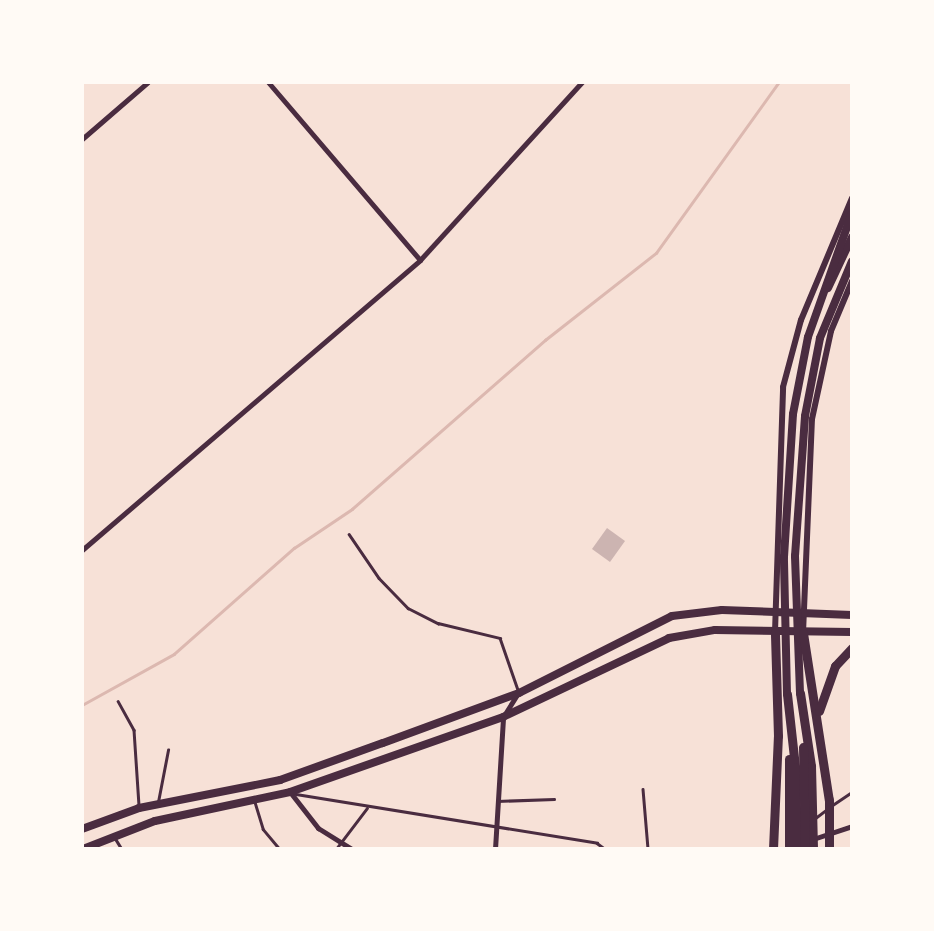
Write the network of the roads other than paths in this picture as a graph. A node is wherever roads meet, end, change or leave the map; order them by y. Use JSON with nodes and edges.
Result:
{"nodes":[{"id":1,"x":148,"y":82,"type":"edge"},
{"id":2,"x":582,"y":82,"type":"edge"},
{"id":3,"x":271,"y":83,"type":"edge"},
{"id":4,"x":82,"y":139,"type":"edge"},
{"id":5,"x":852,"y":198,"type":"edge"},
{"id":6,"x":852,"y":213,"type":"edge"},
{"id":7,"x":852,"y":237,"type":"edge"},
{"id":8,"x":848,"y":258,"type":"edge"},
{"id":9,"x":420,"y":260,"type":"junction"},
{"id":10,"x":852,"y":281,"type":"edge"},
{"id":11,"x":814,"y":316,"type":"junction"},
{"id":12,"x":349,"y":534,"type":"dead end"},
{"id":13,"x":82,"y":550,"type":"edge"},
{"id":14,"x":775,"y":611,"type":"junction"},
{"id":15,"x":802,"y":615,"type":"junction"},
{"id":16,"x":852,"y":615,"type":"edge"},
{"id":17,"x":775,"y":632,"type":"junction"},
{"id":18,"x":852,"y":632,"type":"edge"},
{"id":19,"x":803,"y":633,"type":"junction"},
{"id":20,"x":852,"y":648,"type":"edge"},
{"id":21,"x":519,"y":693,"type":"junction"},
{"id":22,"x":800,"y":693,"type":"junction"},
{"id":23,"x":787,"y":694,"type":"joint"},
{"id":24,"x":118,"y":701,"type":"dead end"},
{"id":25,"x":819,"y":713,"type":"junction"},
{"id":26,"x":503,"y":718,"type":"junction"},
{"id":27,"x":168,"y":750,"type":"dead end"},
{"id":28,"x":643,"y":789,"type":"dead end"},
{"id":29,"x":852,"y":792,"type":"edge"},
{"id":30,"x":290,"y":793,"type":"junction"},
{"id":31,"x":554,"y":799,"type":"dead end"},
{"id":32,"x":497,"y":801,"type":"junction"},
{"id":33,"x":255,"y":802,"type":"junction"},
{"id":34,"x":157,"y":804,"type":"junction"},
{"id":35,"x":139,"y":808,"type":"junction"},
{"id":36,"x":367,"y":808,"type":"junction"},
{"id":37,"x":852,"y":826,"type":"edge"},
{"id":38,"x":82,"y":829,"type":"edge"},
{"id":39,"x":496,"y":829,"type":"junction"},
{"id":40,"x":113,"y":835,"type":"junction"},
{"id":41,"x":338,"y":846,"type":"edge"},
{"id":42,"x":83,"y":849,"type":"edge"},
{"id":43,"x":122,"y":849,"type":"edge"},
{"id":44,"x":280,"y":849,"type":"edge"},
{"id":45,"x":351,"y":849,"type":"edge"},
{"id":46,"x":495,"y":849,"type":"edge"},
{"id":47,"x":605,"y":849,"type":"edge"},
{"id":48,"x":648,"y":849,"type":"edge"},
{"id":49,"x":774,"y":849,"type":"edge"},
{"id":50,"x":794,"y":849,"type":"edge"},
{"id":51,"x":805,"y":849,"type":"edge"},
{"id":52,"x":813,"y":849,"type":"edge"},
{"id":53,"x":829,"y":849,"type":"edge"}],
"edges":[{"from":1,"to":4,"type":"street"},
{"from":2,"to":9,"type":"street"},
{"from":3,"to":9,"type":"street"},
{"from":5,"to":14,"type":"street"},
{"from":6,"to":11,"type":"main road"},
{"from":7,"to":8,"type":"main road"},
{"from":8,"to":11,"type":"main road"},
{"from":8,"to":22,"type":"main road"},
{"from":9,"to":13,"type":"street"},
{"from":10,"to":15,"type":"street"},
{"from":11,"to":23,"type":"main road"},
{"from":12,"to":21,"type":"lane"},
{"from":14,"to":15,"type":"main road"},
{"from":14,"to":17,"type":"street"},
{"from":14,"to":21,"type":"main road"},
{"from":15,"to":16,"type":"main road"},
{"from":15,"to":19,"type":"street"},
{"from":17,"to":19,"type":"main road"},
{"from":17,"to":26,"type":"main road"},
{"from":17,"to":49,"type":"highway"},
{"from":18,"to":19,"type":"main road"},
{"from":19,"to":25,"type":"highway"},
{"from":20,"to":25,"type":"highway"},
{"from":21,"to":26,"type":"street"},
{"from":21,"to":34,"type":"main road"},
{"from":22,"to":51,"type":"highway"},
{"from":22,"to":52,"type":"highway"},
{"from":23,"to":50,"type":"highway"},
{"from":24,"to":35,"type":"lane"},
{"from":25,"to":53,"type":"highway"},
{"from":26,"to":30,"type":"main road"},
{"from":26,"to":32,"type":"street"},
{"from":27,"to":34,"type":"lane"},
{"from":28,"to":48,"type":"lane"},
{"from":29,"to":50,"type":"lane"},
{"from":30,"to":33,"type":"main road"},
{"from":30,"to":36,"type":"lane"},
{"from":30,"to":41,"type":"street"},
{"from":31,"to":32,"type":"lane"},
{"from":32,"to":39,"type":"street"},
{"from":33,"to":40,"type":"main road"},
{"from":33,"to":44,"type":"lane"},
{"from":34,"to":35,"type":"main road"},
{"from":35,"to":38,"type":"main road"},
{"from":36,"to":39,"type":"lane"},
{"from":36,"to":41,"type":"lane"},
{"from":37,"to":50,"type":"street"},
{"from":39,"to":46,"type":"street"},
{"from":39,"to":47,"type":"lane"},
{"from":40,"to":42,"type":"main road"},
{"from":40,"to":43,"type":"lane"},
{"from":41,"to":45,"type":"street"}]}
